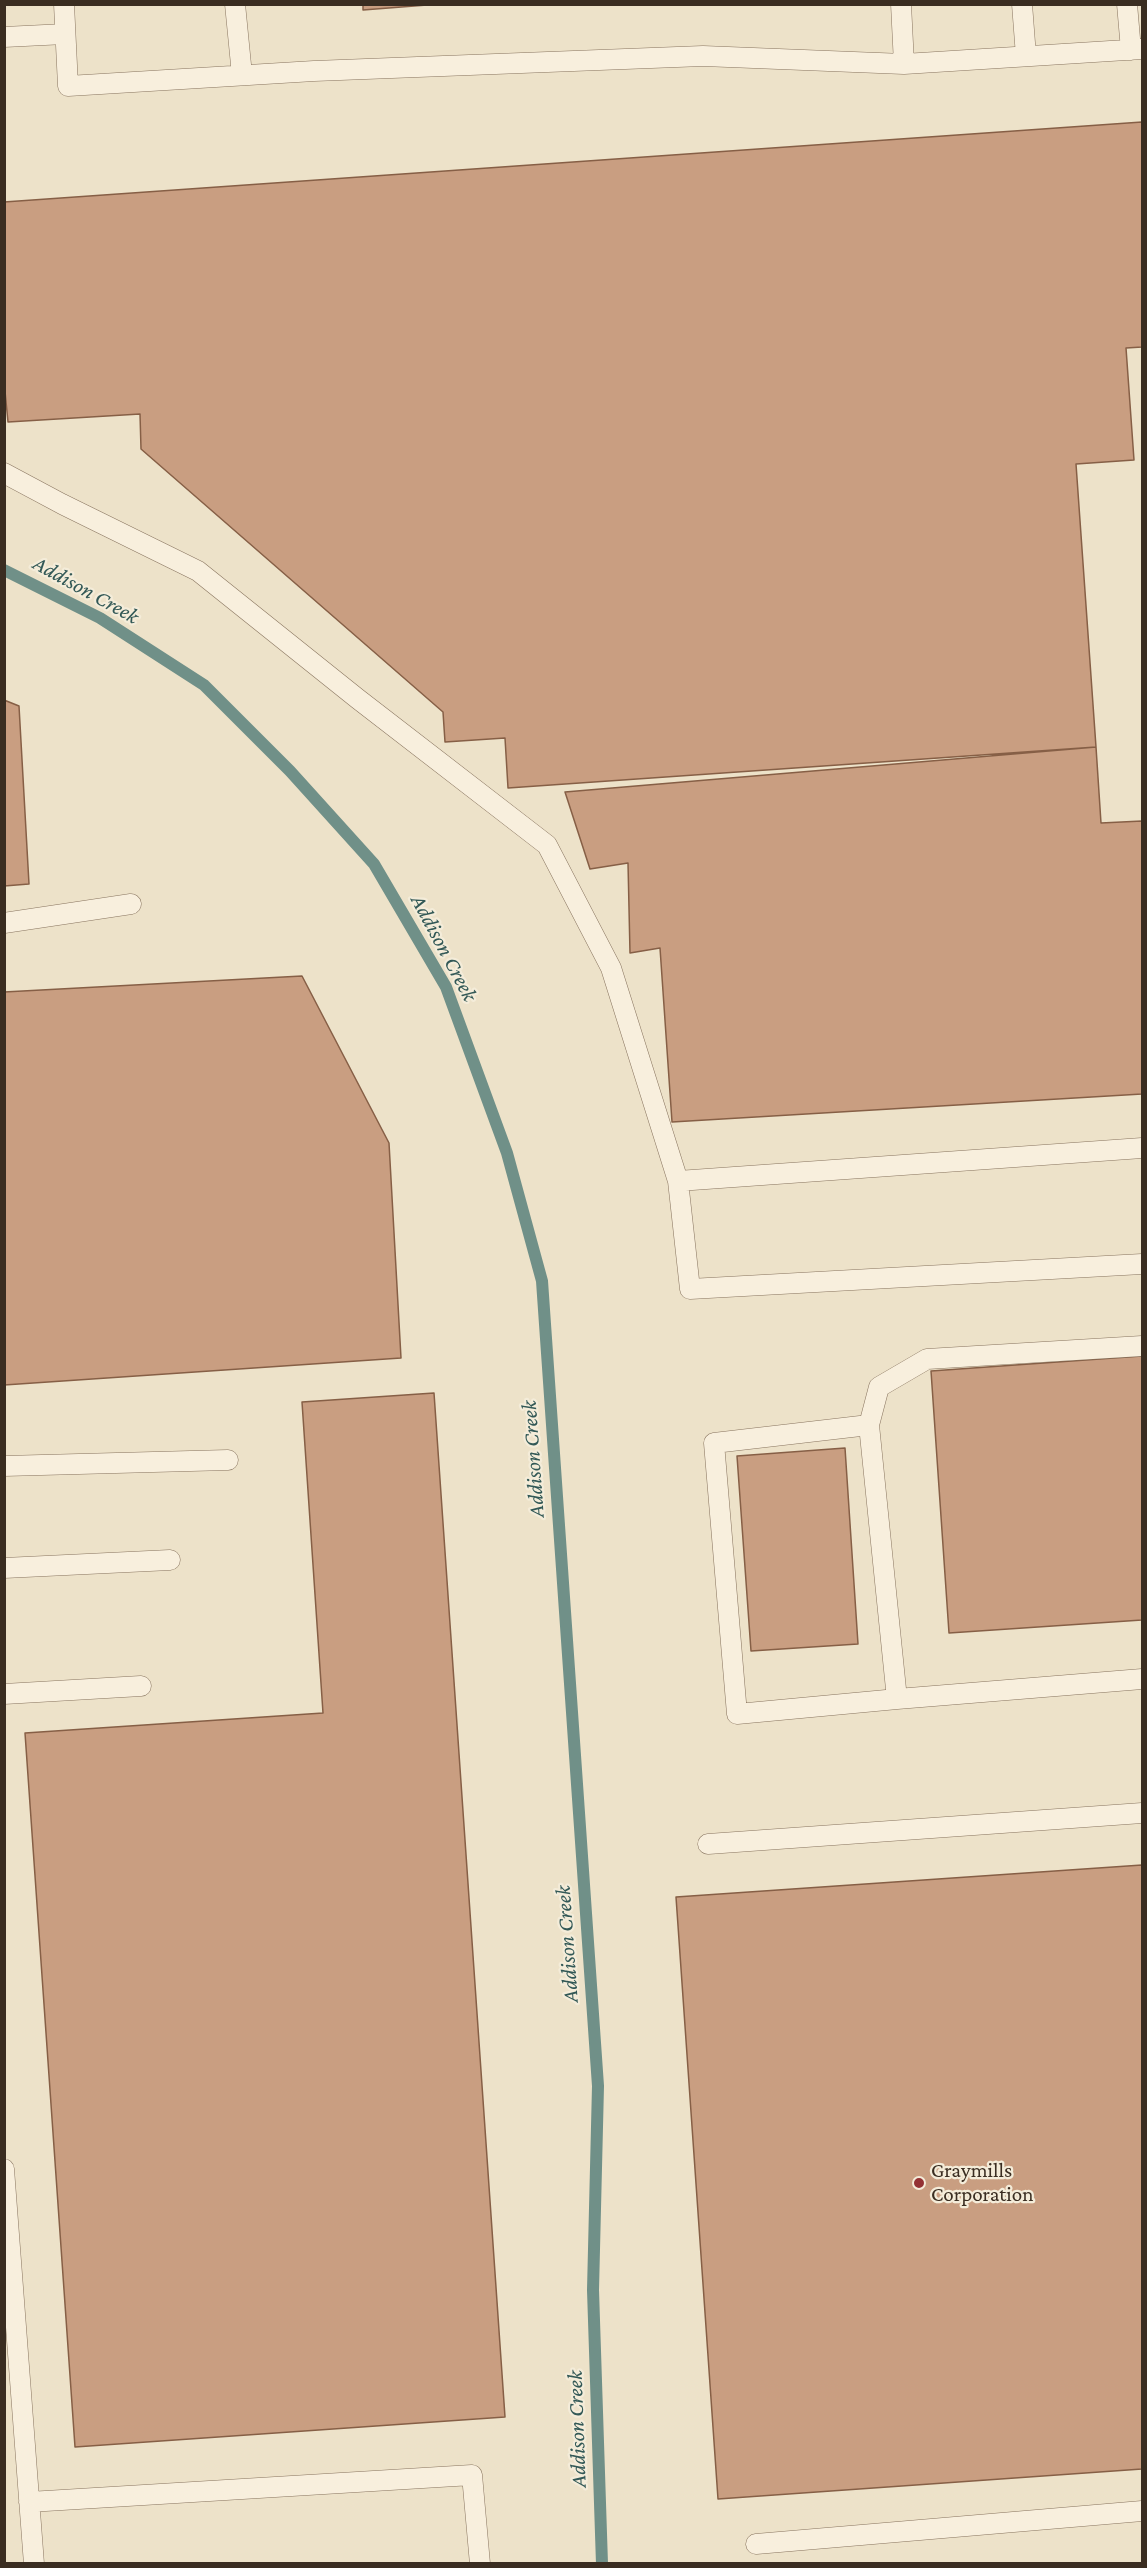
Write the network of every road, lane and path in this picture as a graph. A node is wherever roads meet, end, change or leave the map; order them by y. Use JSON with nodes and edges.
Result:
{"nodes":[{"id":1,"x":64,"y":4,"type":"edge"},
{"id":2,"x":235,"y":4,"type":"edge"},
{"id":3,"x":901,"y":4,"type":"edge"},
{"id":4,"x":1022,"y":4,"type":"edge"},
{"id":5,"x":1127,"y":4,"type":"edge"},
{"id":6,"x":65,"y":34,"type":"junction"},
{"id":7,"x":4,"y":37,"type":"edge"},
{"id":8,"x":1137,"y":49,"type":"edge"},
{"id":9,"x":1026,"y":56,"type":"junction"},
{"id":10,"x":904,"y":64,"type":"junction"},
{"id":11,"x":242,"y":75,"type":"junction"},
{"id":12,"x":4,"y":472,"type":"edge"},
{"id":13,"x":131,"y":904,"type":"dead end"},
{"id":14,"x":4,"y":923,"type":"edge"},
{"id":15,"x":1143,"y":1148,"type":"edge"},
{"id":16,"x":678,"y":1181,"type":"junction"},
{"id":17,"x":1143,"y":1264,"type":"edge"},
{"id":18,"x":1143,"y":1346,"type":"edge"},
{"id":19,"x":869,"y":1425,"type":"junction"},
{"id":20,"x":228,"y":1461,"type":"dead end"},
{"id":21,"x":4,"y":1466,"type":"edge"},
{"id":22,"x":170,"y":1560,"type":"dead end"},
{"id":23,"x":4,"y":1568,"type":"edge"},
{"id":24,"x":1143,"y":1679,"type":"edge"},
{"id":25,"x":141,"y":1686,"type":"dead end"},
{"id":26,"x":4,"y":1694,"type":"edge"},
{"id":27,"x":897,"y":1699,"type":"junction"},
{"id":28,"x":1143,"y":1813,"type":"edge"},
{"id":29,"x":708,"y":1844,"type":"dead end"},
{"id":30,"x":4,"y":2169,"type":"edge"},
{"id":31,"x":29,"y":2502,"type":"junction"},
{"id":32,"x":1143,"y":2511,"type":"edge"},
{"id":33,"x":756,"y":2544,"type":"dead end"},
{"id":34,"x":33,"y":2564,"type":"edge"},
{"id":35,"x":480,"y":2564,"type":"edge"}],
"edges":[{"from":1,"to":6,"type":"lane"},
{"from":2,"to":11,"type":"lane"},
{"from":3,"to":10,"type":"lane"},
{"from":4,"to":9,"type":"lane"},
{"from":5,"to":8,"type":"lane"},
{"from":6,"to":7,"type":"lane"},
{"from":6,"to":11,"type":"lane"},
{"from":8,"to":9,"type":"lane"},
{"from":9,"to":10,"type":"lane"},
{"from":10,"to":11,"type":"lane"},
{"from":12,"to":16,"type":"lane"},
{"from":13,"to":14,"type":"lane"},
{"from":15,"to":16,"type":"lane"},
{"from":16,"to":17,"type":"lane"},
{"from":18,"to":19,"type":"lane"},
{"from":19,"to":27,"type":"lane"},
{"from":19,"to":27,"type":"lane"},
{"from":20,"to":21,"type":"lane"},
{"from":22,"to":23,"type":"lane"},
{"from":24,"to":27,"type":"lane"},
{"from":25,"to":26,"type":"lane"},
{"from":28,"to":29,"type":"lane"},
{"from":30,"to":31,"type":"lane"},
{"from":31,"to":34,"type":"lane"},
{"from":31,"to":35,"type":"lane"},
{"from":32,"to":33,"type":"lane"}]}
